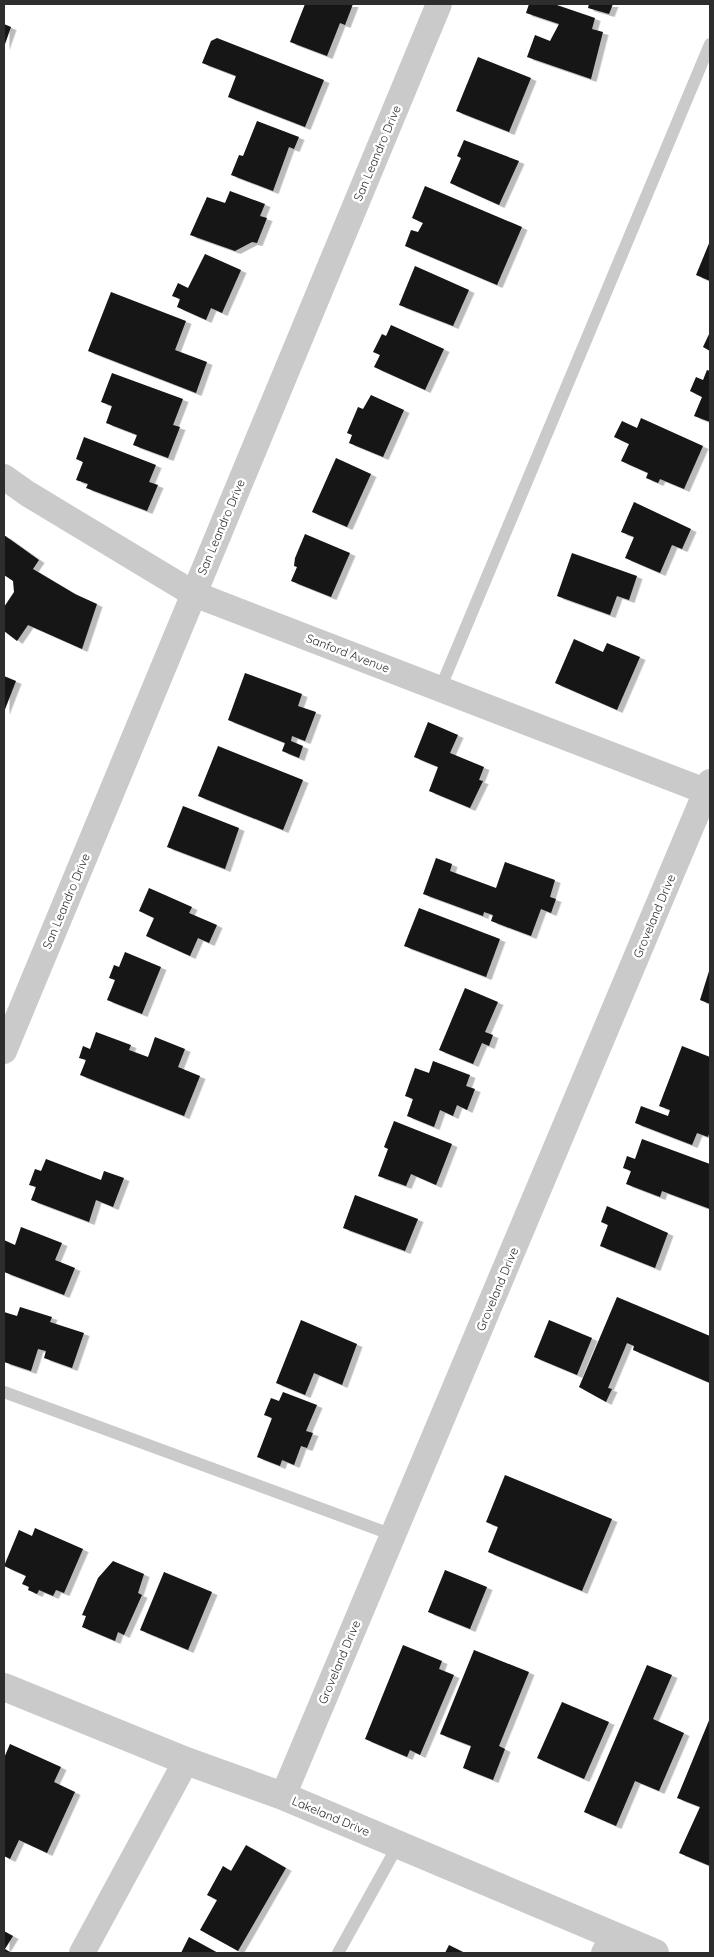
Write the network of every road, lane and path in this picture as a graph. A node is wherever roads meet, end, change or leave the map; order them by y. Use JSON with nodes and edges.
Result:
{"nodes":[{"id":1,"x":439,"y":4,"type":"edge"},
{"id":2,"x":710,"y":44,"type":"edge"},
{"id":3,"x":4,"y":476,"type":"edge"},
{"id":4,"x":194,"y":594,"type":"junction"},
{"id":5,"x":440,"y":689,"type":"junction"},
{"id":6,"x":709,"y":789,"type":"edge"},
{"id":7,"x":4,"y":1051,"type":"edge"},
{"id":8,"x":4,"y":1392,"type":"edge"},
{"id":9,"x":393,"y":1535,"type":"junction"},
{"id":10,"x":4,"y":1687,"type":"edge"},
{"id":11,"x":186,"y":1761,"type":"junction"},
{"id":12,"x":283,"y":1796,"type":"junction"},
{"id":13,"x":398,"y":1844,"type":"junction"},
{"id":14,"x":608,"y":1945,"type":"edge"},
{"id":15,"x":82,"y":1953,"type":"edge"},
{"id":16,"x":338,"y":1953,"type":"edge"},
{"id":17,"x":654,"y":1953,"type":"edge"}],
"edges":[{"from":1,"to":4,"type":"street","name":"San Leandro Drive"},
{"from":2,"to":5,"type":"lane"},
{"from":3,"to":4,"type":"street","name":"Sanford Avenue"},
{"from":4,"to":5,"type":"street","name":"Sanford Avenue"},
{"from":4,"to":7,"type":"street","name":"San Leandro Drive"},
{"from":5,"to":6,"type":"street","name":"Sanford Avenue"},
{"from":6,"to":9,"type":"street","name":"Groveland Drive"},
{"from":8,"to":9,"type":"lane"},
{"from":9,"to":12,"type":"street","name":"Groveland Drive"},
{"from":10,"to":11,"type":"street","name":"Lakeland Drive"},
{"from":11,"to":12,"type":"street","name":"Lakeland Drive"},
{"from":11,"to":15,"type":"street"},
{"from":12,"to":13,"type":"street","name":"Lakeland Drive"},
{"from":13,"to":14,"type":"street","name":"Lakeland Drive"},
{"from":13,"to":16,"type":"lane"},
{"from":14,"to":17,"type":"street","name":"Lakeland Drive"}]}
